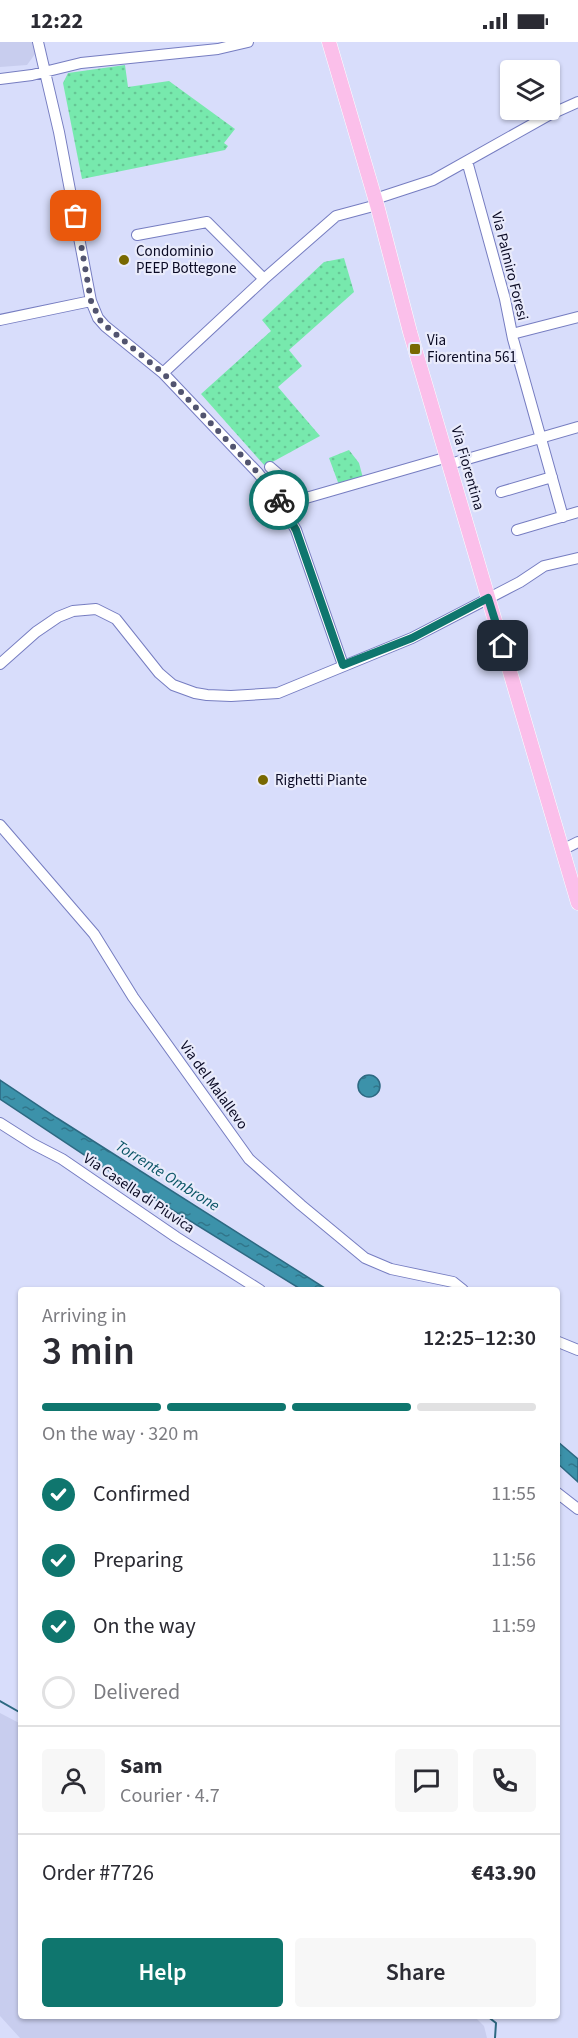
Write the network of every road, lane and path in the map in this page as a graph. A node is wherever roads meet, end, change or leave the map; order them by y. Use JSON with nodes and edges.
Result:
{"nodes":[{"id":1,"x":38,"y":42,"type":"edge"},
{"id":2,"x":248,"y":42,"type":"edge"},
{"id":3,"x":329,"y":42,"type":"edge"},
{"id":4,"x":193,"y":47,"type":"edge"},
{"id":5,"x":45,"y":72,"type":"junction"},
{"id":6,"x":0,"y":79,"type":"edge"},
{"id":7,"x":578,"y":102,"type":"edge"},
{"id":8,"x":466,"y":161,"type":"junction"},
{"id":9,"x":376,"y":202,"type":"junction"},
{"id":10,"x":137,"y":235,"type":"dead end"},
{"id":11,"x":264,"y":279,"type":"junction"},
{"id":12,"x":91,"y":301,"type":"junction"},
{"id":13,"x":574,"y":318,"type":"edge"},
{"id":14,"x":0,"y":320,"type":"edge"},
{"id":15,"x":512,"y":334,"type":"junction"},
{"id":16,"x":163,"y":373,"type":"junction"},
{"id":17,"x":578,"y":427,"type":"edge"},
{"id":18,"x":541,"y":438,"type":"junction"},
{"id":19,"x":449,"y":460,"type":"junction"},
{"id":20,"x":270,"y":467,"type":"dead end"},
{"id":21,"x":552,"y":477,"type":"junction"},
{"id":22,"x":501,"y":492,"type":"dead end"},
{"id":23,"x":306,"y":498,"type":"junction"},
{"id":24,"x":285,"y":510,"type":"junction"},
{"id":25,"x":578,"y":512,"type":"edge"},
{"id":26,"x":563,"y":517,"type":"junction"},
{"id":27,"x":517,"y":530,"type":"dead end"},
{"id":28,"x":578,"y":558,"type":"edge"},
{"id":29,"x":488,"y":598,"type":"junction"},
{"id":30,"x":0,"y":664,"type":"edge"},
{"id":31,"x":343,"y":665,"type":"junction"},
{"id":32,"x":0,"y":825,"type":"edge"},
{"id":33,"x":578,"y":842,"type":"edge"},
{"id":34,"x":562,"y":850,"type":"junction"},
{"id":35,"x":578,"y":903,"type":"edge"},
{"id":36,"x":0,"y":1123,"type":"edge"},
{"id":37,"x":255,"y":1287,"type":"edge"},
{"id":38,"x":459,"y":1287,"type":"edge"},
{"id":39,"x":560,"y":1343,"type":"edge"},
{"id":40,"x":578,"y":1350,"type":"edge"},
{"id":41,"x":560,"y":1495,"type":"edge"},
{"id":42,"x":578,"y":1509,"type":"edge"}],
"edges":[{"from":1,"to":5,"type":"street"},
{"from":2,"to":4,"type":"street"},
{"from":3,"to":9,"type":"main road","name":"Via Fiorentina"},
{"from":4,"to":5,"type":"street"},
{"from":5,"to":6,"type":"street"},
{"from":5,"to":12,"type":"street"},
{"from":7,"to":8,"type":"street"},
{"from":8,"to":9,"type":"street"},
{"from":8,"to":15,"type":"street","name":"Via Palmiro Foresi"},
{"from":9,"to":11,"type":"street"},
{"from":9,"to":19,"type":"main road","name":"Via Fiorentina"},
{"from":10,"to":11,"type":"street"},
{"from":11,"to":16,"type":"street"},
{"from":12,"to":14,"type":"street"},
{"from":12,"to":16,"type":"street"},
{"from":13,"to":15,"type":"street"},
{"from":15,"to":18,"type":"street","name":"Via Palmiro Foresi"},
{"from":16,"to":24,"type":"street"},
{"from":17,"to":18,"type":"street"},
{"from":18,"to":19,"type":"street"},
{"from":18,"to":21,"type":"street","name":"Via Palmiro Foresi"},
{"from":19,"to":23,"type":"street"},
{"from":19,"to":29,"type":"main road","name":"Via Fiorentina"},
{"from":20,"to":23,"type":"street"},
{"from":21,"to":22,"type":"street"},
{"from":21,"to":26,"type":"street","name":"Via Palmiro Foresi"},
{"from":23,"to":24,"type":"street"},
{"from":24,"to":31,"type":"street"},
{"from":25,"to":26,"type":"street"},
{"from":26,"to":27,"type":"street"},
{"from":28,"to":29,"type":"street"},
{"from":29,"to":31,"type":"street"},
{"from":29,"to":34,"type":"main road","name":"Via Fiorentina"},
{"from":30,"to":31,"type":"street"},
{"from":32,"to":38,"type":"street","name":"Via del Malallevo"},
{"from":33,"to":34,"type":"street"},
{"from":34,"to":35,"type":"main road","name":"Via Fiorentina"},
{"from":36,"to":37,"type":"street","name":"Via Casella di Piuvica"},
{"from":39,"to":40,"type":"street"},
{"from":41,"to":42,"type":"street"}]}
